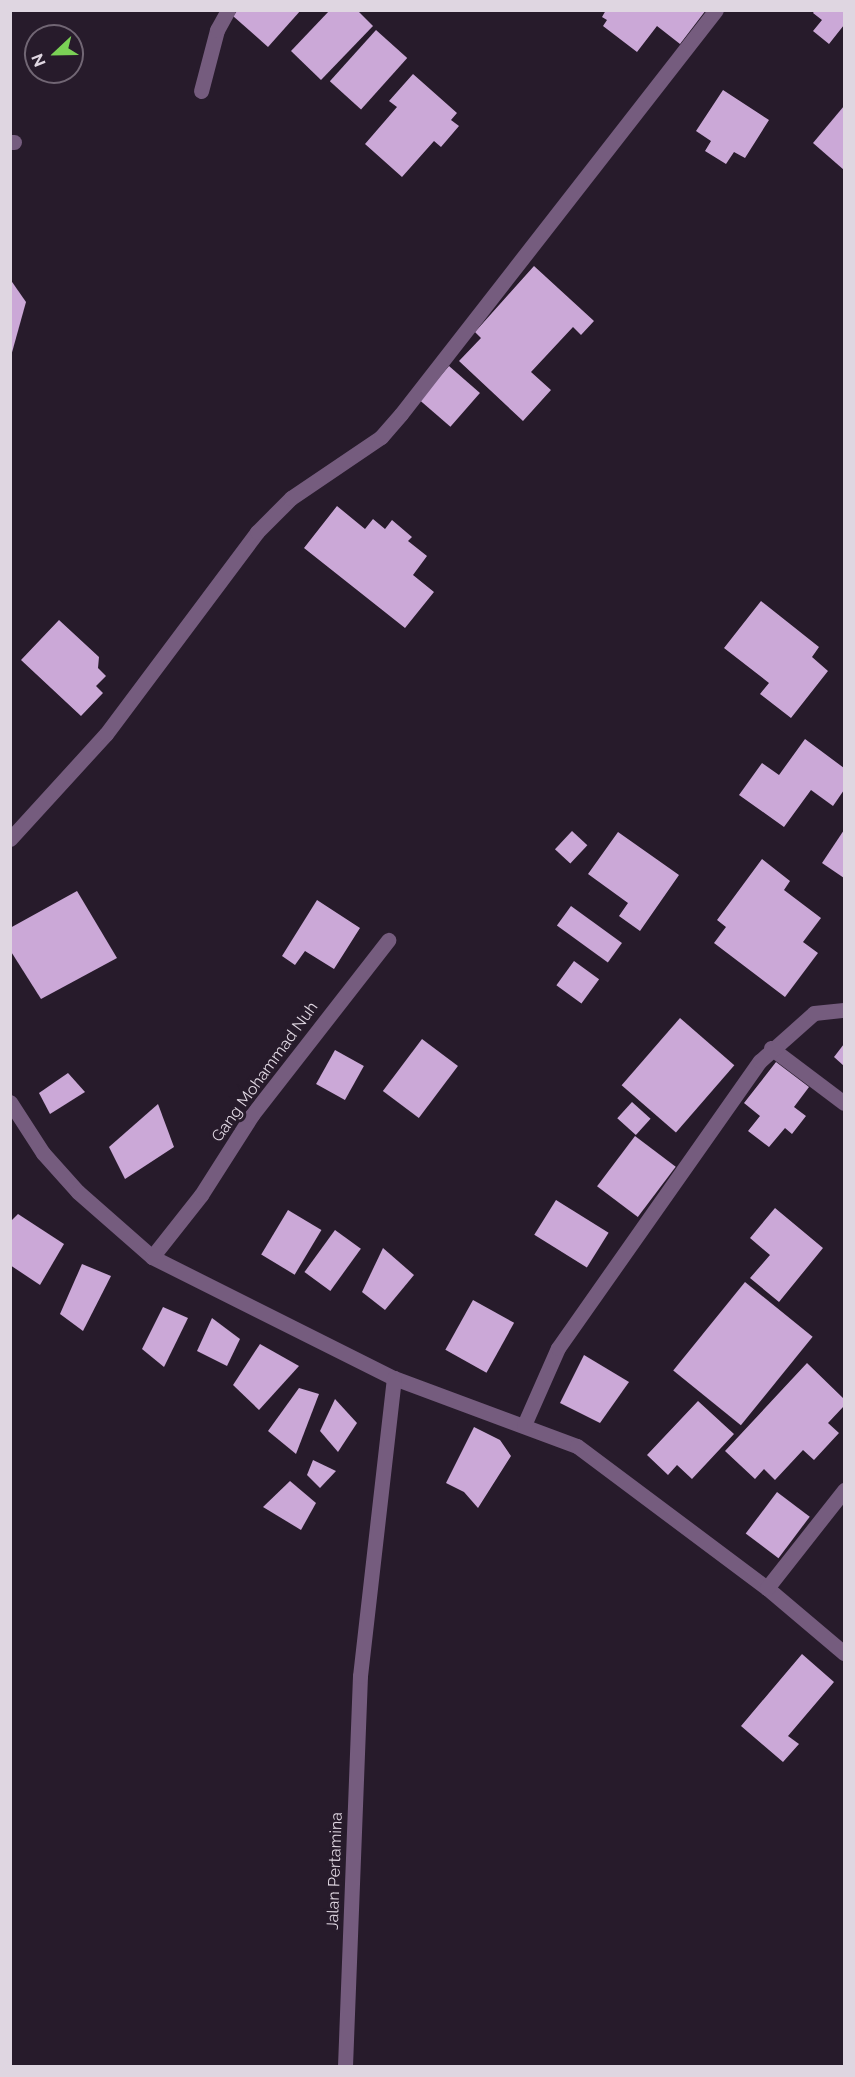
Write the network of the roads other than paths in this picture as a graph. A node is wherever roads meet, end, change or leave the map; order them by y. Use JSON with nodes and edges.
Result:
{"nodes":[{"id":1,"x":228,"y":10,"type":"edge"},
{"id":2,"x":716,"y":10,"type":"edge"},
{"id":3,"x":201,"y":91,"type":"dead end"},
{"id":4,"x":10,"y":839,"type":"edge"},
{"id":5,"x":388,"y":939,"type":"dead end"},
{"id":6,"x":844,"y":1010,"type":"edge"},
{"id":7,"x":771,"y":1048,"type":"junction"},
{"id":8,"x":10,"y":1102,"type":"edge"},
{"id":9,"x":844,"y":1103,"type":"edge"},
{"id":10,"x":152,"y":1257,"type":"junction"},
{"id":11,"x":394,"y":1378,"type":"junction"},
{"id":12,"x":524,"y":1425,"type":"junction"},
{"id":13,"x":844,"y":1490,"type":"edge"},
{"id":14,"x":768,"y":1588,"type":"junction"},
{"id":15,"x":844,"y":1653,"type":"edge"},
{"id":16,"x":345,"y":2067,"type":"edge"}],
"edges":[{"from":1,"to":3,"type":"street"},
{"from":2,"to":4,"type":"street"},
{"from":5,"to":10,"type":"street","name":"Gang Mohammad Nuh"},
{"from":6,"to":7,"type":"street"},
{"from":7,"to":9,"type":"street"},
{"from":7,"to":12,"type":"street"},
{"from":8,"to":10,"type":"street"},
{"from":10,"to":11,"type":"street"},
{"from":11,"to":12,"type":"street"},
{"from":11,"to":16,"type":"street","name":"Jalan Pertamina"},
{"from":12,"to":14,"type":"street"},
{"from":13,"to":14,"type":"street"},
{"from":14,"to":15,"type":"street"}]}
